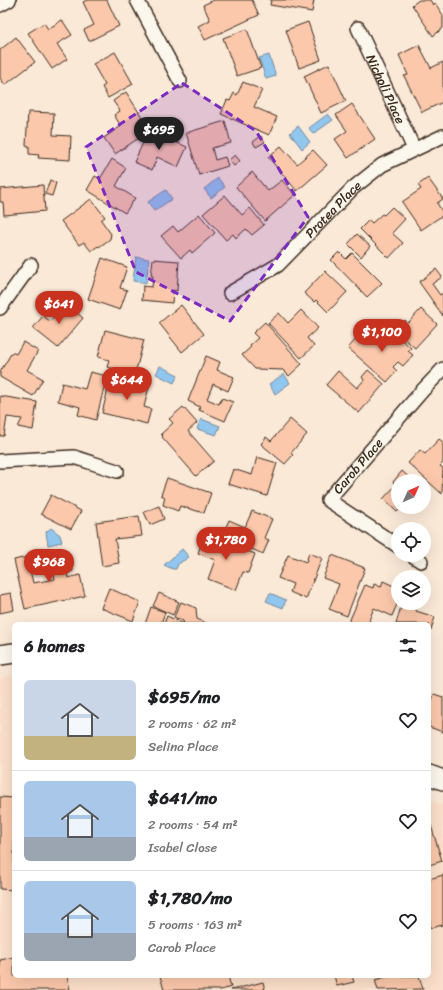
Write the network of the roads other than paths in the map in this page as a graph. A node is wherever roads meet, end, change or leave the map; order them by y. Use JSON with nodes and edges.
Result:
{"nodes":[{"id":1,"x":9,"y":0,"type":"edge"},
{"id":2,"x":137,"y":0,"type":"edge"},
{"id":3,"x":0,"y":4,"type":"edge"},
{"id":4,"x":358,"y":28,"type":"dead end"},
{"id":5,"x":180,"y":81,"type":"dead end"},
{"id":6,"x":443,"y":136,"type":"edge"},
{"id":7,"x":414,"y":149,"type":"junction"},
{"id":8,"x":31,"y":265,"type":"dead end"},
{"id":9,"x":230,"y":293,"type":"dead end"},
{"id":10,"x":0,"y":308,"type":"edge"},
{"id":11,"x":443,"y":369,"type":"edge"},
{"id":12,"x":0,"y":461,"type":"edge"},
{"id":13,"x":117,"y":471,"type":"dead end"},
{"id":14,"x":391,"y":541,"type":"edge"},
{"id":15,"x":12,"y":653,"type":"edge"},
{"id":16,"x":0,"y":655,"type":"edge"},
{"id":17,"x":431,"y":776,"type":"edge"},
{"id":18,"x":443,"y":780,"type":"edge"}],
"edges":[{"from":1,"to":3,"type":"street"},
{"from":2,"to":5,"type":"street"},
{"from":4,"to":7,"type":"street","name":"Nicholi Place"},
{"from":6,"to":7,"type":"street","name":"Protea Place"},
{"from":7,"to":9,"type":"street","name":"Protea Place"},
{"from":8,"to":10,"type":"street"},
{"from":11,"to":14,"type":"street","name":"Carob Place"},
{"from":12,"to":13,"type":"street"},
{"from":15,"to":16,"type":"main road"},
{"from":17,"to":18,"type":"main road"}]}
